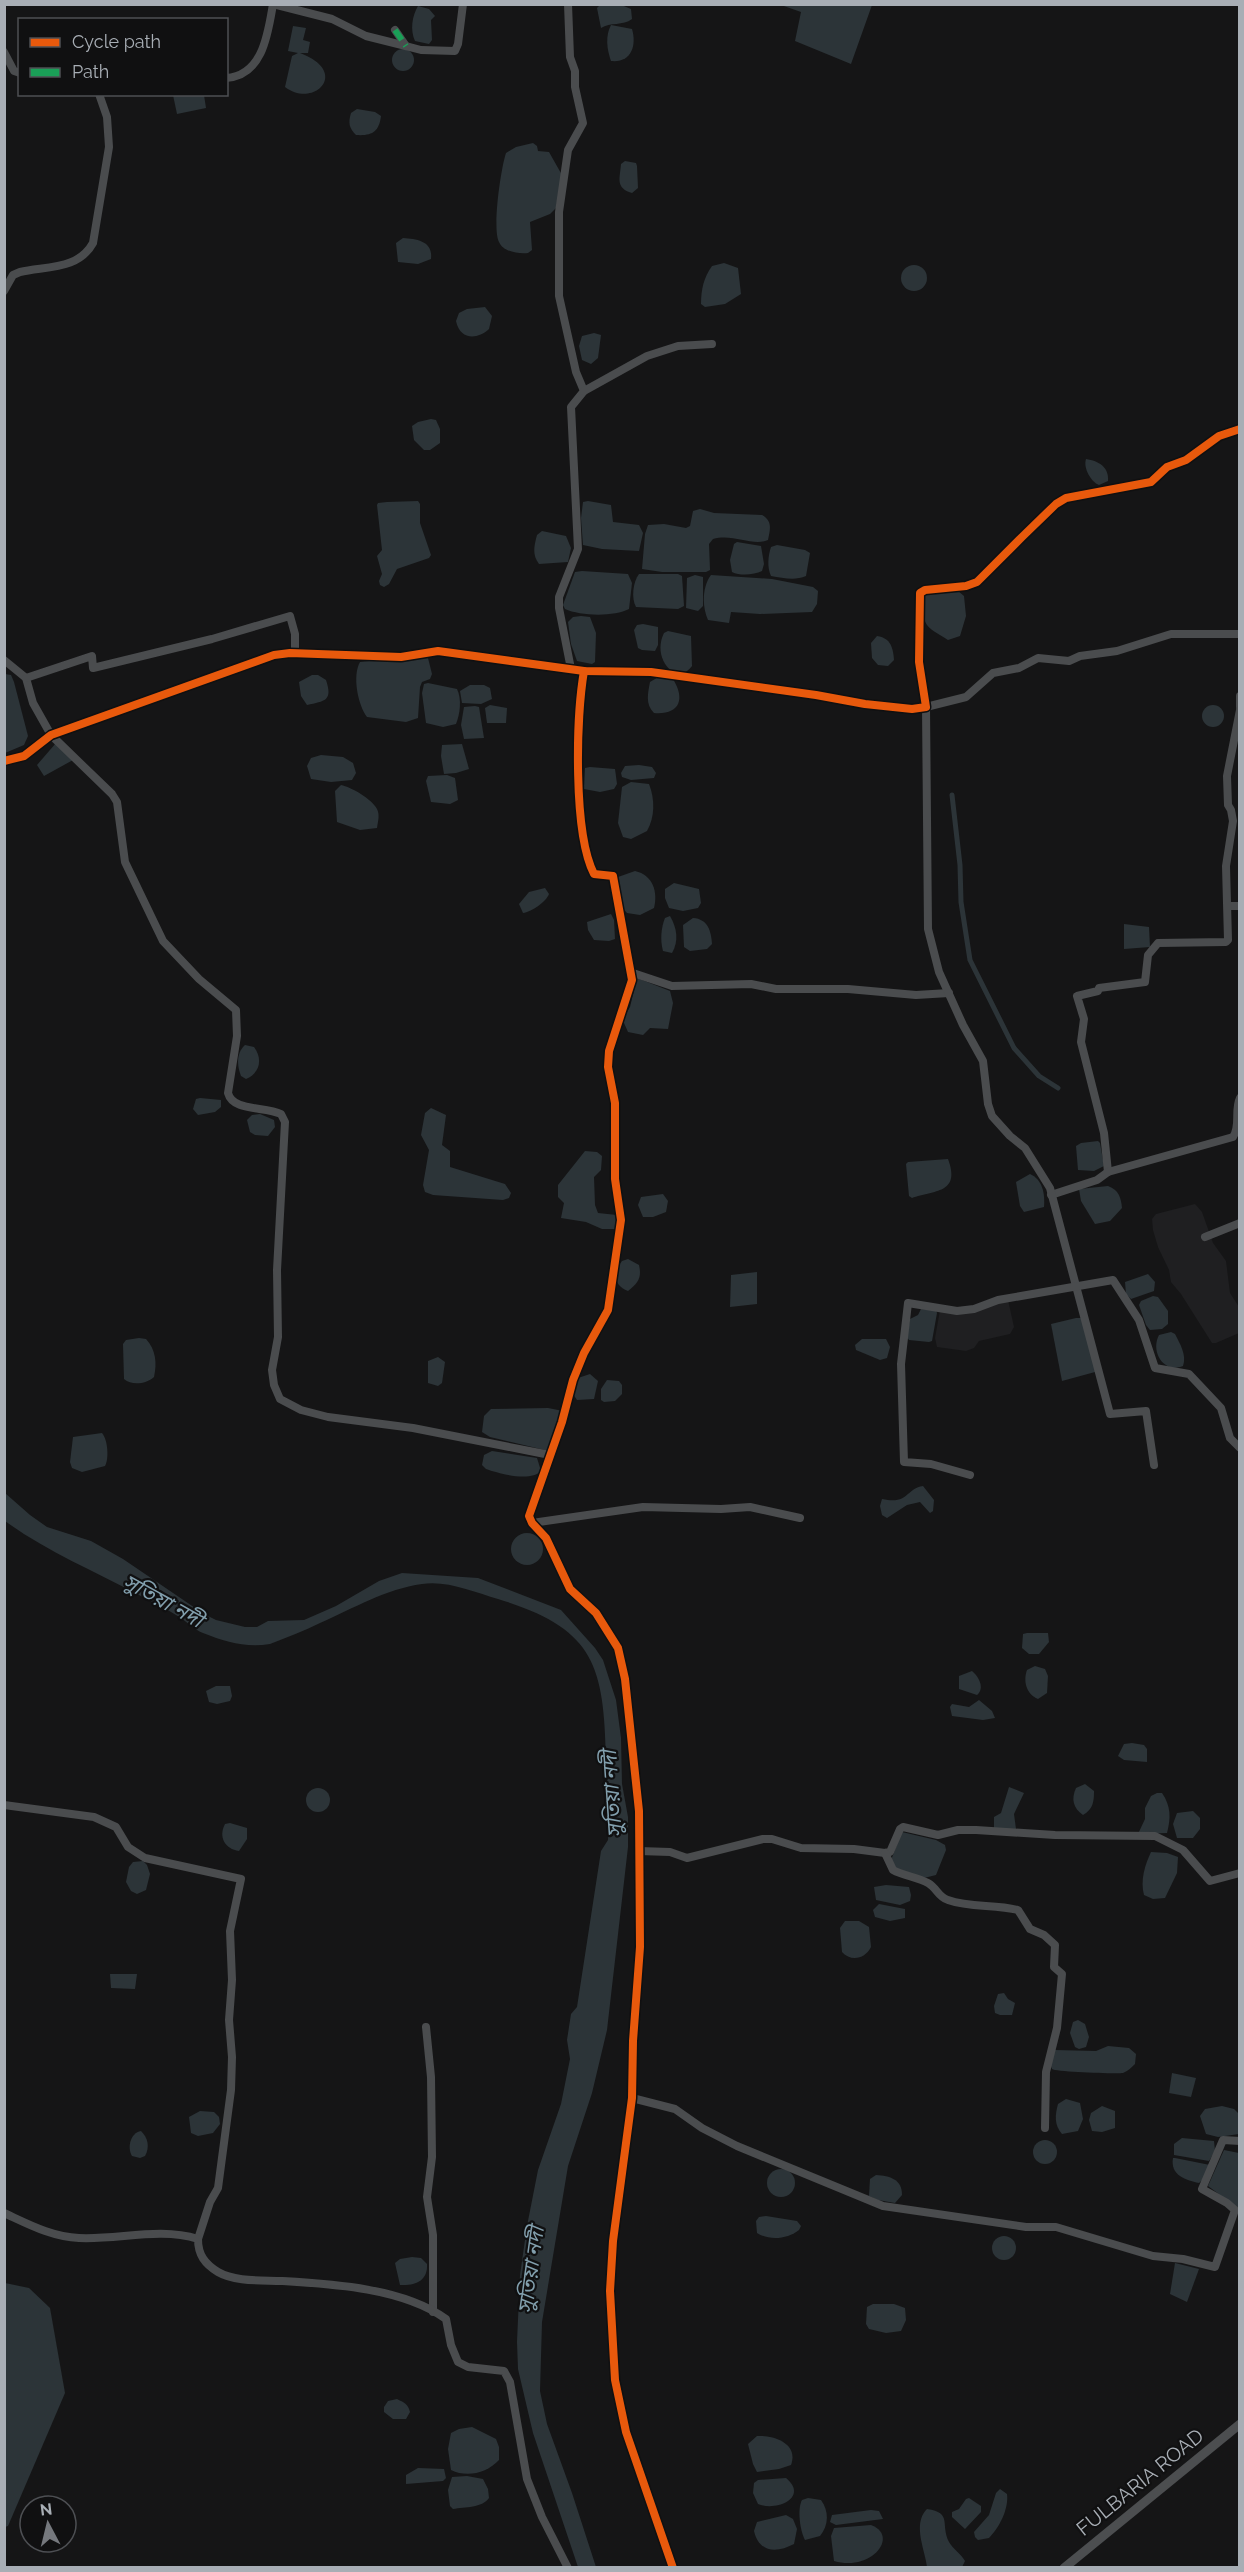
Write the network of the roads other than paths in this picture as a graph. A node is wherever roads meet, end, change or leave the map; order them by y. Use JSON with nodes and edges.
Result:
{"nodes":[{"id":1,"x":273,"y":4,"type":"edge"},
{"id":2,"x":464,"y":4,"type":"edge"},
{"id":3,"x":568,"y":4,"type":"edge"},
{"id":4,"x":395,"y":30,"type":"dead end"},
{"id":5,"x":406,"y":46,"type":"junction"},
{"id":6,"x":4,"y":52,"type":"edge"},
{"id":7,"x":18,"y":72,"type":"edge"},
{"id":8,"x":228,"y":78,"type":"edge"},
{"id":9,"x":100,"y":96,"type":"edge"},
{"id":10,"x":4,"y":291,"type":"edge"},
{"id":11,"x":712,"y":344,"type":"dead end"},
{"id":12,"x":584,"y":391,"type":"junction"},
{"id":13,"x":1239,"y":429,"type":"edge"},
{"id":14,"x":1239,"y":634,"type":"edge"},
{"id":15,"x":295,"y":652,"type":"junction"},
{"id":16,"x":4,"y":660,"type":"edge"},
{"id":17,"x":571,"y":669,"type":"junction"},
{"id":18,"x":584,"y":671,"type":"junction"},
{"id":19,"x":26,"y":678,"type":"junction"},
{"id":20,"x":1239,"y":696,"type":"edge"},
{"id":21,"x":926,"y":707,"type":"junction"},
{"id":22,"x":1239,"y":709,"type":"edge"},
{"id":23,"x":51,"y":735,"type":"junction"},
{"id":24,"x":4,"y":761,"type":"edge"},
{"id":25,"x":1228,"y":906,"type":"junction"},
{"id":26,"x":1239,"y":906,"type":"edge"},
{"id":27,"x":630,"y":972,"type":"junction"},
{"id":28,"x":949,"y":993,"type":"junction"},
{"id":29,"x":1239,"y":1098,"type":"edge"},
{"id":30,"x":1108,"y":1172,"type":"junction"},
{"id":31,"x":1052,"y":1195,"type":"junction"},
{"id":32,"x":1239,"y":1223,"type":"edge"},
{"id":33,"x":1205,"y":1237,"type":"dead end"},
{"id":34,"x":1077,"y":1288,"type":"junction"},
{"id":35,"x":1239,"y":1448,"type":"edge"},
{"id":36,"x":550,"y":1455,"type":"junction"},
{"id":37,"x":1154,"y":1465,"type":"dead end"},
{"id":38,"x":970,"y":1475,"type":"dead end"},
{"id":39,"x":800,"y":1518,"type":"dead end"},
{"id":40,"x":532,"y":1523,"type":"junction"},
{"id":41,"x":4,"y":1805,"type":"edge"},
{"id":42,"x":639,"y":1851,"type":"junction"},
{"id":43,"x":885,"y":1854,"type":"junction"},
{"id":44,"x":1239,"y":1874,"type":"edge"},
{"id":45,"x":426,"y":2027,"type":"dead end"},
{"id":46,"x":632,"y":2098,"type":"junction"},
{"id":47,"x":1045,"y":2128,"type":"dead end"},
{"id":48,"x":1239,"y":2141,"type":"edge"},
{"id":49,"x":4,"y":2213,"type":"edge"},
{"id":50,"x":198,"y":2239,"type":"junction"},
{"id":51,"x":434,"y":2312,"type":"junction"},
{"id":52,"x":1239,"y":2424,"type":"edge"},
{"id":53,"x":568,"y":2568,"type":"edge"},
{"id":54,"x":673,"y":2568,"type":"edge"},
{"id":55,"x":1064,"y":2568,"type":"edge"}],
"edges":[{"from":1,"to":5,"type":"street"},
{"from":1,"to":8,"type":"street"},
{"from":2,"to":5,"type":"street"},
{"from":3,"to":12,"type":"street"},
{"from":4,"to":5,"type":"street"},
{"from":6,"to":7,"type":"street"},
{"from":9,"to":10,"type":"street"},
{"from":11,"to":12,"type":"street"},
{"from":12,"to":17,"type":"street"},
{"from":13,"to":21,"type":"street"},
{"from":14,"to":21,"type":"street"},
{"from":15,"to":17,"type":"street"},
{"from":15,"to":19,"type":"street"},
{"from":15,"to":23,"type":"street"},
{"from":16,"to":19,"type":"street"},
{"from":17,"to":18,"type":"street"},
{"from":18,"to":21,"type":"street"},
{"from":18,"to":27,"type":"street"},
{"from":19,"to":23,"type":"street"},
{"from":20,"to":22,"type":"street"},
{"from":21,"to":28,"type":"street"},
{"from":22,"to":25,"type":"street"},
{"from":23,"to":24,"type":"street"},
{"from":23,"to":36,"type":"street"},
{"from":25,"to":26,"type":"street"},
{"from":25,"to":30,"type":"street"},
{"from":27,"to":28,"type":"street"},
{"from":27,"to":36,"type":"street"},
{"from":28,"to":31,"type":"street"},
{"from":29,"to":30,"type":"street"},
{"from":30,"to":31,"type":"street"},
{"from":31,"to":34,"type":"street"},
{"from":32,"to":33,"type":"street"},
{"from":34,"to":35,"type":"street"},
{"from":34,"to":37,"type":"street"},
{"from":34,"to":38,"type":"street"},
{"from":36,"to":40,"type":"street"},
{"from":39,"to":40,"type":"street"},
{"from":40,"to":42,"type":"street"},
{"from":41,"to":50,"type":"street"},
{"from":42,"to":43,"type":"street"},
{"from":42,"to":46,"type":"street"},
{"from":43,"to":44,"type":"street"},
{"from":43,"to":47,"type":"street"},
{"from":45,"to":51,"type":"street"},
{"from":46,"to":48,"type":"street"},
{"from":46,"to":54,"type":"street"},
{"from":49,"to":50,"type":"street"},
{"from":50,"to":51,"type":"street"},
{"from":51,"to":53,"type":"street"},
{"from":52,"to":55,"type":"main road","name":"FULBARIA ROAD"}]}
